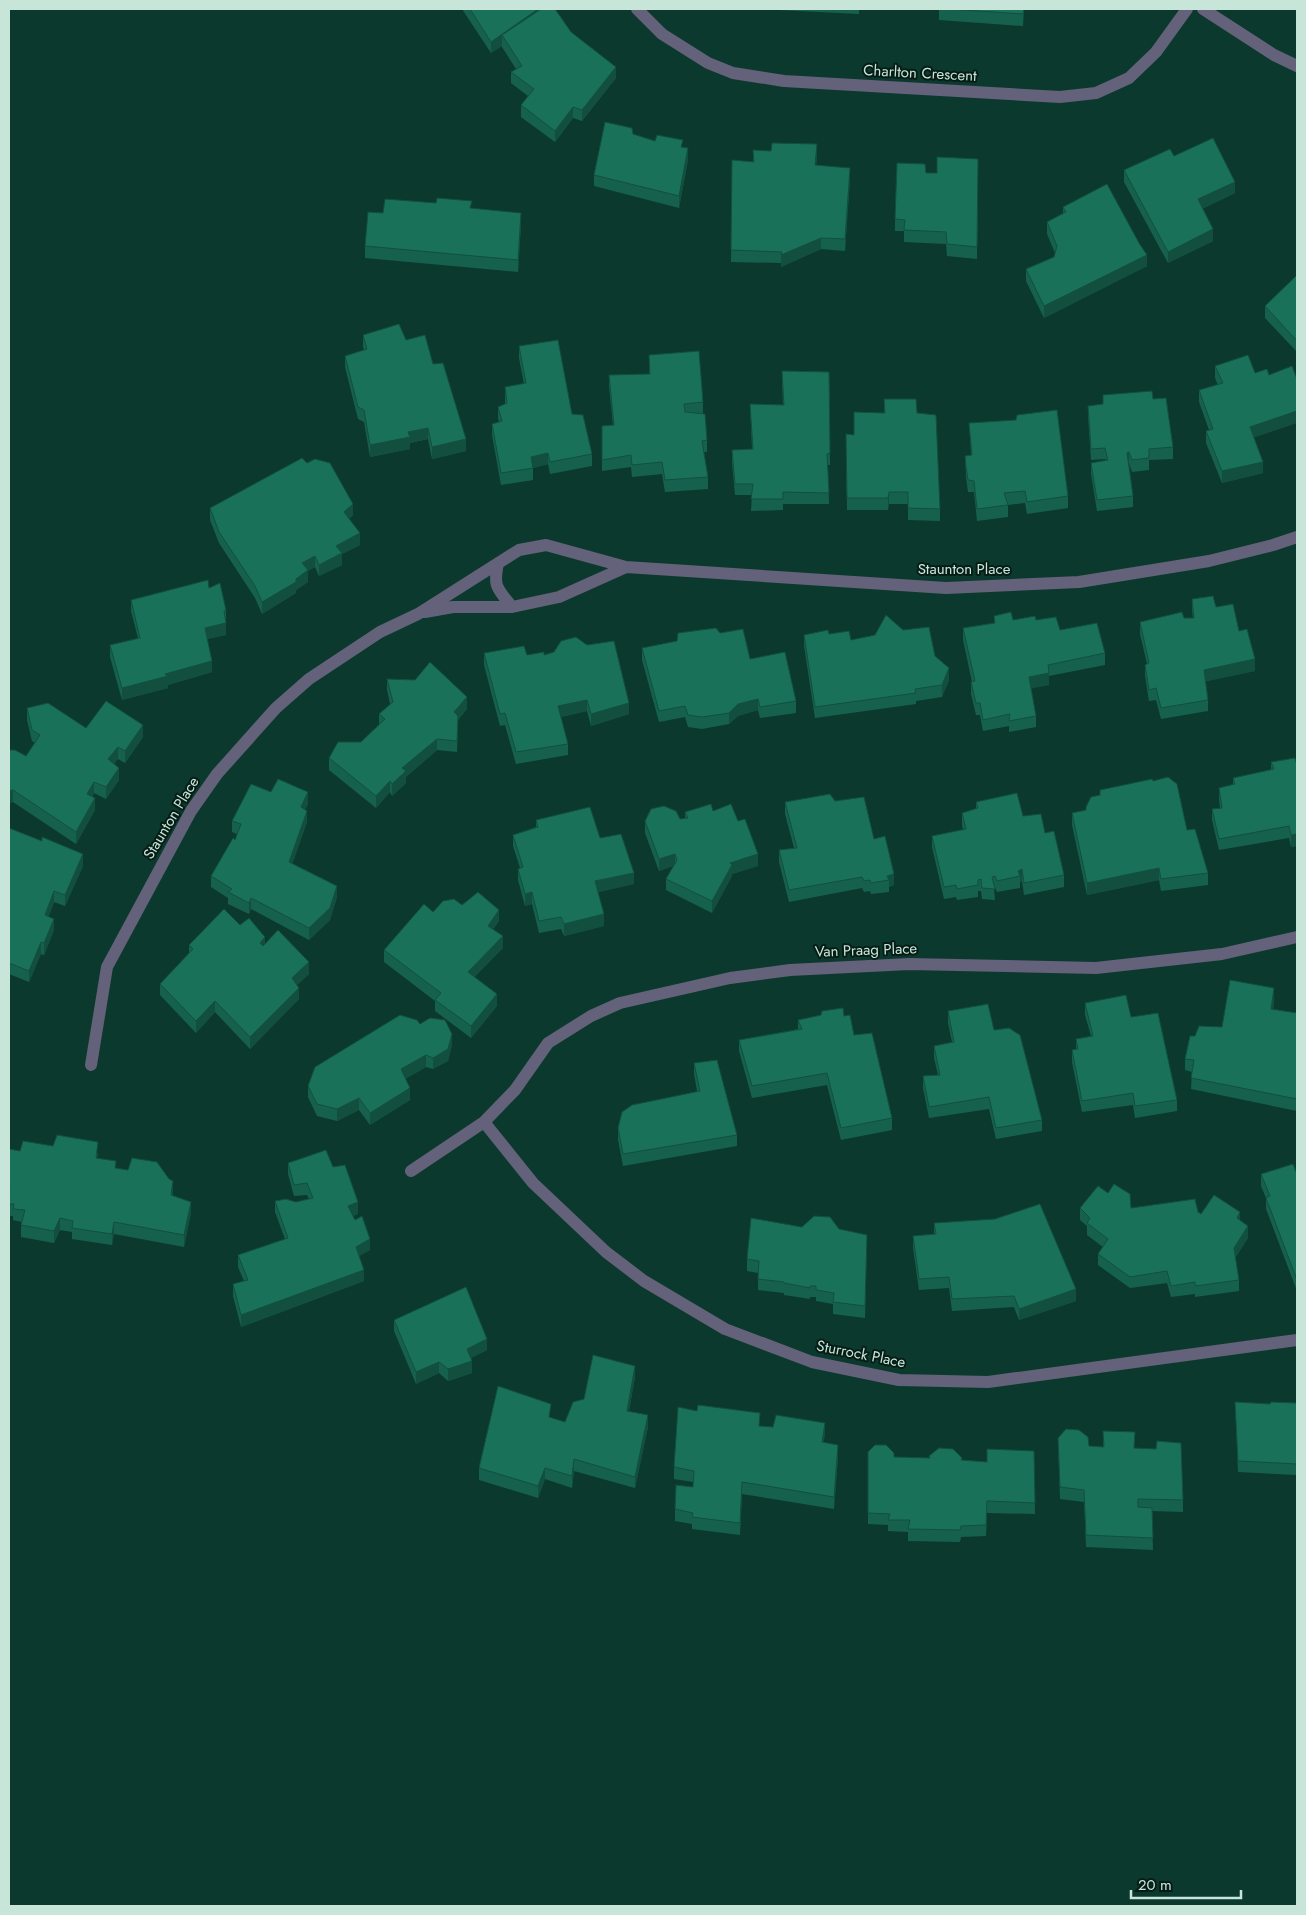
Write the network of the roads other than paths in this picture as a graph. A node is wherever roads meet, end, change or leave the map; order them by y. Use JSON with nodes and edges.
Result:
{"nodes":[{"id":1,"x":637,"y":9,"type":"edge"},
{"id":2,"x":1187,"y":9,"type":"edge"},
{"id":3,"x":1203,"y":9,"type":"edge"},
{"id":4,"x":1297,"y":66,"type":"edge"},
{"id":5,"x":1297,"y":537,"type":"edge"},
{"id":6,"x":498,"y":563,"type":"junction"},
{"id":7,"x":626,"y":568,"type":"junction"},
{"id":8,"x":512,"y":607,"type":"junction"},
{"id":9,"x":418,"y":614,"type":"junction"},
{"id":10,"x":1297,"y":937,"type":"edge"},
{"id":11,"x":91,"y":1065,"type":"dead end"},
{"id":12,"x":484,"y":1122,"type":"junction"},
{"id":13,"x":412,"y":1171,"type":"dead end"},
{"id":14,"x":1297,"y":1340,"type":"edge"}],
"edges":[{"from":1,"to":2,"type":"street","name":"Charlton Crescent"},
{"from":3,"to":4,"type":"street"},
{"from":5,"to":7,"type":"street","name":"Staunton Place"},
{"from":6,"to":7,"type":"street","name":"Staunton Place"},
{"from":6,"to":8,"type":"street"},
{"from":6,"to":9,"type":"street","name":"Staunton Place"},
{"from":7,"to":8,"type":"street","name":"Staunton Place"},
{"from":8,"to":9,"type":"street","name":"Staunton Place"},
{"from":9,"to":11,"type":"street","name":"Staunton Place"},
{"from":10,"to":12,"type":"street","name":"Van Praag Place"},
{"from":12,"to":13,"type":"street","name":"Van Praag Place"},
{"from":12,"to":14,"type":"street","name":"Sturrock Place"}]}
